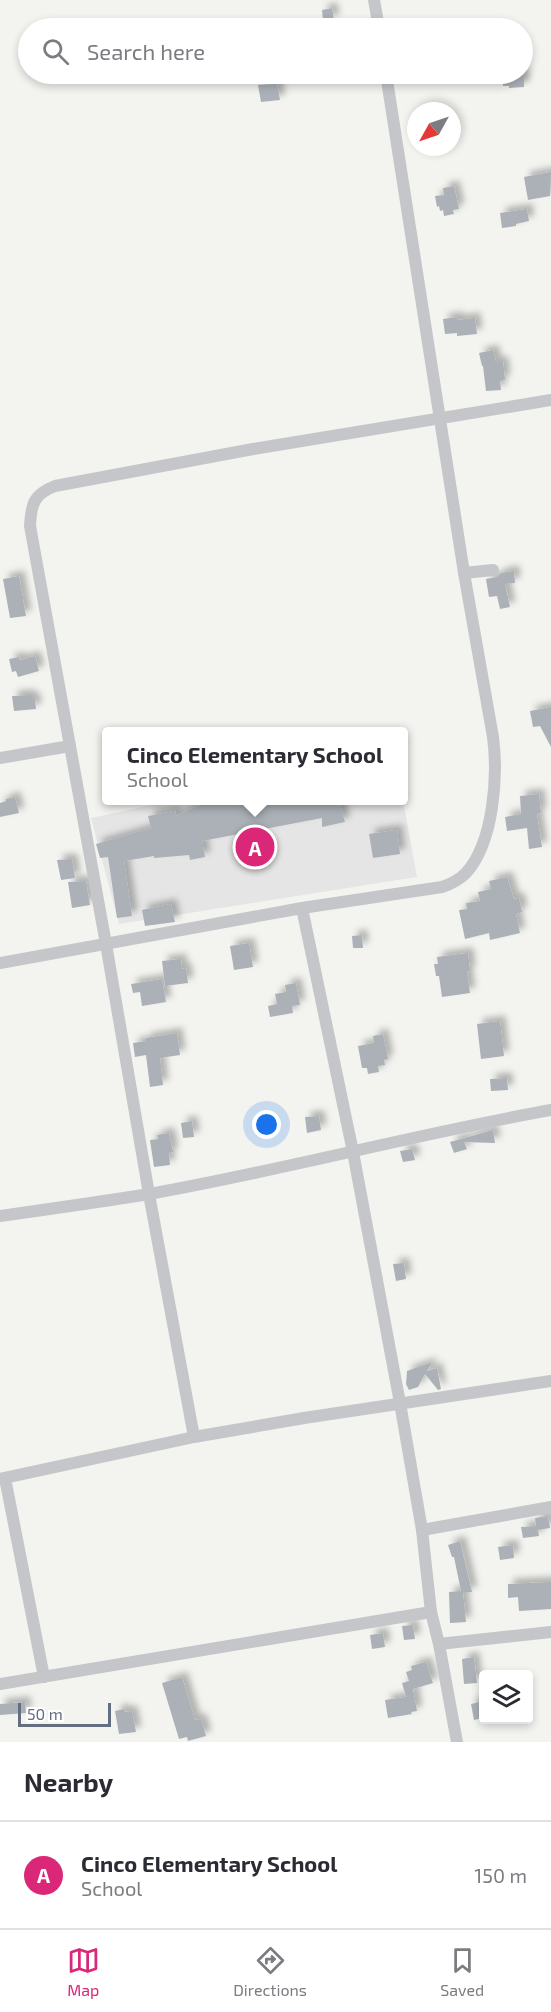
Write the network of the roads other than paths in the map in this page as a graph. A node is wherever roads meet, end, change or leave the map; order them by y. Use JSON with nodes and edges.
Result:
{"nodes":[{"id":1,"x":374,"y":0,"type":"edge"},
{"id":2,"x":377,"y":18,"type":"edge"},
{"id":3,"x":388,"y":84,"type":"edge"},
{"id":4,"x":551,"y":400,"type":"edge"},
{"id":5,"x":441,"y":418,"type":"junction"},
{"id":6,"x":493,"y":570,"type":"dead end"},
{"id":7,"x":464,"y":573,"type":"junction"},
{"id":8,"x":69,"y":746,"type":"junction"},
{"id":9,"x":0,"y":758,"type":"edge"},
{"id":10,"x":302,"y":908,"type":"junction"},
{"id":11,"x":106,"y":944,"type":"junction"},
{"id":12,"x":0,"y":963,"type":"edge"},
{"id":13,"x":551,"y":1110,"type":"edge"},
{"id":14,"x":353,"y":1152,"type":"junction"},
{"id":15,"x":149,"y":1194,"type":"junction"},
{"id":16,"x":0,"y":1216,"type":"edge"},
{"id":17,"x":551,"y":1381,"type":"edge"},
{"id":18,"x":400,"y":1403,"type":"junction"},
{"id":19,"x":194,"y":1437,"type":"junction"},
{"id":20,"x":2,"y":1478,"type":"edge"},
{"id":21,"x":551,"y":1507,"type":"edge"},
{"id":22,"x":422,"y":1530,"type":"junction"},
{"id":23,"x":431,"y":1612,"type":"junction"},
{"id":24,"x":551,"y":1632,"type":"edge"},
{"id":25,"x":439,"y":1644,"type":"junction"},
{"id":26,"x":44,"y":1677,"type":"junction"},
{"id":27,"x":0,"y":1684,"type":"edge"},
{"id":28,"x":458,"y":1742,"type":"edge"}],
"edges":[{"from":1,"to":2,"type":"street"},
{"from":3,"to":5,"type":"street"},
{"from":4,"to":5,"type":"street"},
{"from":5,"to":7,"type":"street"},
{"from":5,"to":8,"type":"street"},
{"from":6,"to":7,"type":"street"},
{"from":7,"to":10,"type":"street"},
{"from":8,"to":9,"type":"street"},
{"from":8,"to":11,"type":"street"},
{"from":10,"to":11,"type":"street"},
{"from":10,"to":14,"type":"street"},
{"from":11,"to":12,"type":"street"},
{"from":11,"to":15,"type":"street"},
{"from":13,"to":14,"type":"street"},
{"from":14,"to":15,"type":"street"},
{"from":14,"to":18,"type":"street"},
{"from":15,"to":16,"type":"street"},
{"from":15,"to":19,"type":"street"},
{"from":17,"to":18,"type":"street"},
{"from":18,"to":19,"type":"street"},
{"from":18,"to":22,"type":"street"},
{"from":19,"to":20,"type":"street"},
{"from":20,"to":26,"type":"street"},
{"from":21,"to":22,"type":"street"},
{"from":22,"to":23,"type":"street"},
{"from":23,"to":25,"type":"street"},
{"from":23,"to":26,"type":"street"},
{"from":24,"to":25,"type":"street"},
{"from":25,"to":28,"type":"street"},
{"from":26,"to":27,"type":"street"}]}
